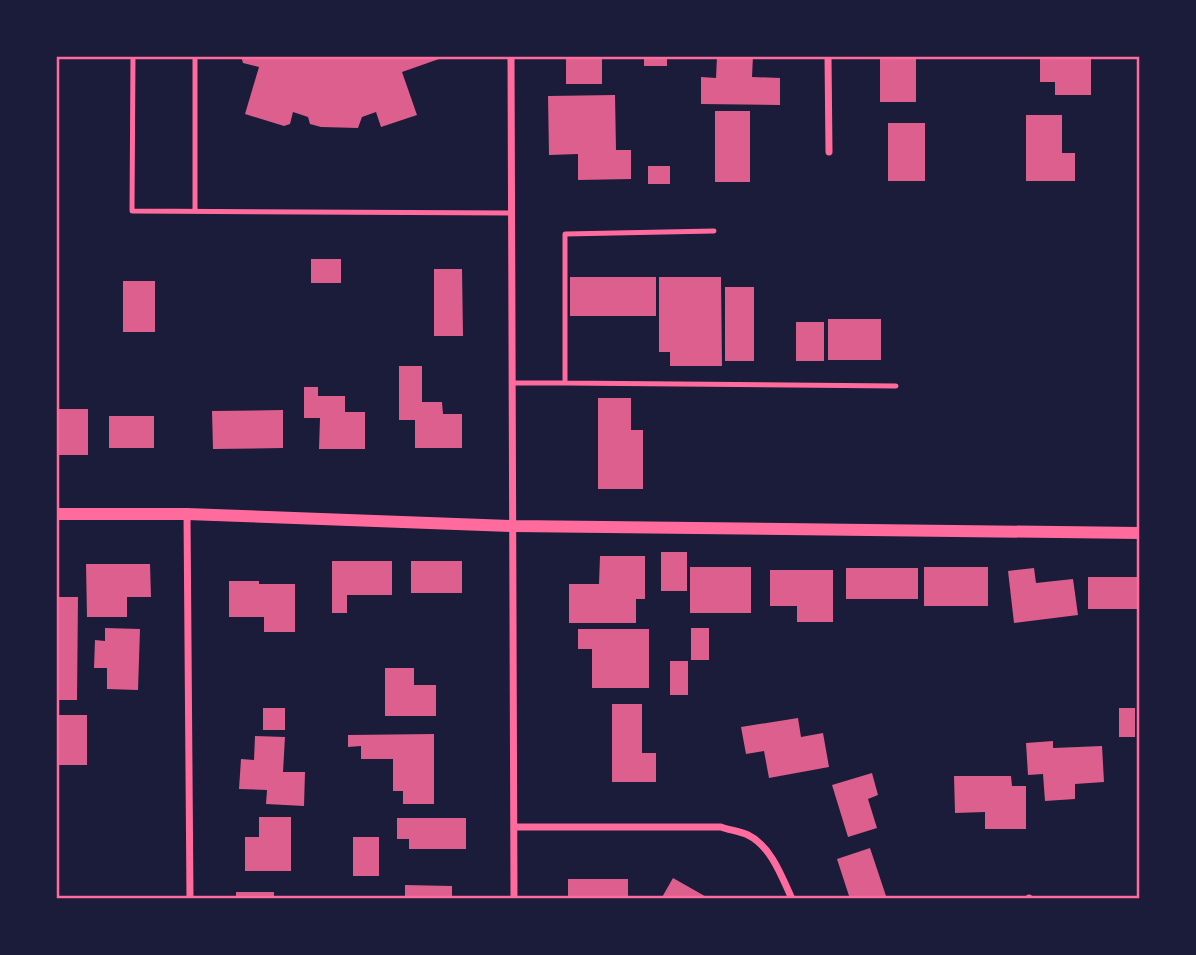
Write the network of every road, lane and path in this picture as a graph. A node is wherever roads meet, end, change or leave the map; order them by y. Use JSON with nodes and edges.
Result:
{"nodes":[{"id":1,"x":133,"y":56,"type":"edge"},
{"id":2,"x":195,"y":56,"type":"edge"},
{"id":3,"x":511,"y":56,"type":"edge"},
{"id":4,"x":828,"y":56,"type":"edge"},
{"id":5,"x":829,"y":152,"type":"dead end"},
{"id":6,"x":195,"y":211,"type":"junction"},
{"id":7,"x":512,"y":213,"type":"junction"},
{"id":8,"x":714,"y":231,"type":"dead end"},
{"id":9,"x":513,"y":383,"type":"junction"},
{"id":10,"x":565,"y":383,"type":"junction"},
{"id":11,"x":896,"y":386,"type":"dead end"},
{"id":12,"x":56,"y":514,"type":"edge"},
{"id":13,"x":187,"y":514,"type":"junction"},
{"id":14,"x":513,"y":526,"type":"junction"},
{"id":15,"x":1140,"y":533,"type":"edge"},
{"id":16,"x":514,"y":827,"type":"junction"},
{"id":17,"x":190,"y":899,"type":"edge"},
{"id":18,"x":514,"y":899,"type":"edge"},
{"id":19,"x":792,"y":899,"type":"edge"}],
"edges":[{"from":1,"to":6,"type":"lane"},
{"from":2,"to":6,"type":"lane"},
{"from":3,"to":7,"type":"street"},
{"from":4,"to":5,"type":"street"},
{"from":6,"to":7,"type":"lane"},
{"from":7,"to":9,"type":"street"},
{"from":8,"to":10,"type":"lane"},
{"from":9,"to":10,"type":"lane"},
{"from":9,"to":14,"type":"street"},
{"from":10,"to":11,"type":"lane"},
{"from":12,"to":13,"type":"street"},
{"from":13,"to":14,"type":"street"},
{"from":13,"to":17,"type":"street"},
{"from":14,"to":15,"type":"street"},
{"from":14,"to":16,"type":"street"},
{"from":16,"to":18,"type":"street"},
{"from":16,"to":19,"type":"street"}]}
